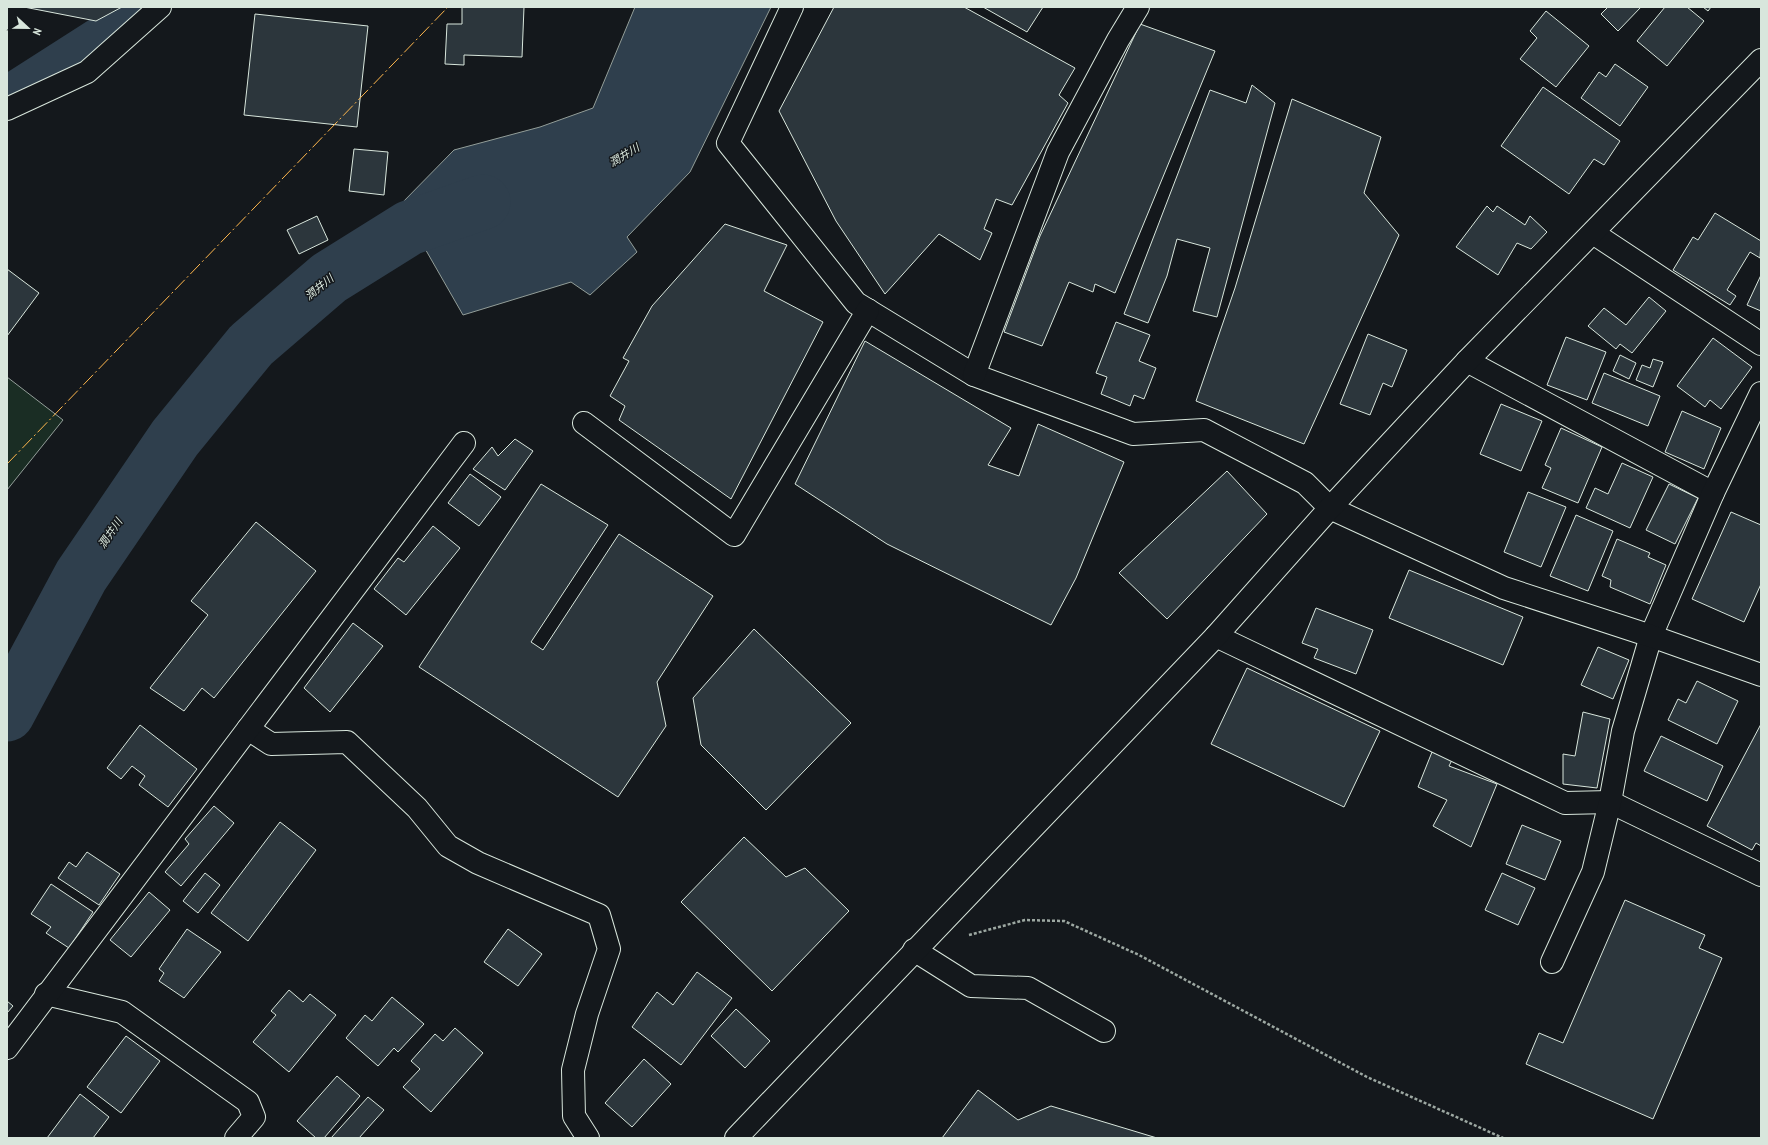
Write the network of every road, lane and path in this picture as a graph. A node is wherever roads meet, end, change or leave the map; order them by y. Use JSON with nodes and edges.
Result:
{"nodes":[{"id":1,"x":160,"y":7,"type":"edge"},
{"id":2,"x":792,"y":7,"type":"edge"},
{"id":3,"x":1138,"y":7,"type":"edge"},
{"id":4,"x":1757,"y":70,"type":"edge"},
{"id":5,"x":7,"y":109,"type":"edge"},
{"id":6,"x":1593,"y":233,"type":"junction"},
{"id":7,"x":868,"y":310,"type":"junction"},
{"id":8,"x":1761,"y":344,"type":"edge"},
{"id":9,"x":1467,"y":362,"type":"junction"},
{"id":10,"x":974,"y":375,"type":"junction"},
{"id":11,"x":1761,"y":393,"type":"edge"},
{"id":12,"x":584,"y":422,"type":"dead end"},
{"id":13,"x":464,"y":443,"type":"dead end"},
{"id":14,"x":1713,"y":493,"type":"junction"},
{"id":15,"x":1330,"y":508,"type":"junction"},
{"id":16,"x":1216,"y":636,"type":"junction"},
{"id":17,"x":1651,"y":636,"type":"junction"},
{"id":18,"x":1761,"y":675,"type":"edge"},
{"id":19,"x":248,"y":729,"type":"junction"},
{"id":20,"x":1610,"y":802,"type":"junction"},
{"id":21,"x":1761,"y":875,"type":"edge"},
{"id":22,"x":966,"y":936,"type":"dead end"},
{"id":23,"x":914,"y":950,"type":"junction"},
{"id":24,"x":1552,"y":962,"type":"dead end"},
{"id":25,"x":46,"y":994,"type":"junction"},
{"id":26,"x":1104,"y":1031,"type":"dead end"},
{"id":27,"x":7,"y":1048,"type":"edge"},
{"id":28,"x":236,"y":1138,"type":"edge"},
{"id":29,"x":588,"y":1138,"type":"edge"},
{"id":30,"x":736,"y":1138,"type":"edge"},
{"id":31,"x":1504,"y":1138,"type":"edge"}],
"edges":[{"from":1,"to":5,"type":"street"},
{"from":2,"to":7,"type":"street"},
{"from":3,"to":10,"type":"street"},
{"from":4,"to":6,"type":"street"},
{"from":6,"to":8,"type":"street"},
{"from":6,"to":9,"type":"street"},
{"from":7,"to":10,"type":"street"},
{"from":7,"to":12,"type":"street"},
{"from":9,"to":14,"type":"street"},
{"from":9,"to":15,"type":"street"},
{"from":10,"to":15,"type":"street"},
{"from":11,"to":14,"type":"street"},
{"from":13,"to":19,"type":"street"},
{"from":14,"to":17,"type":"street"},
{"from":15,"to":16,"type":"street"},
{"from":15,"to":17,"type":"street"},
{"from":16,"to":20,"type":"street"},
{"from":16,"to":23,"type":"street"},
{"from":17,"to":18,"type":"street"},
{"from":17,"to":20,"type":"street"},
{"from":19,"to":25,"type":"street"},
{"from":19,"to":29,"type":"street"},
{"from":20,"to":21,"type":"street"},
{"from":20,"to":24,"type":"street"},
{"from":22,"to":31,"type":"path"},
{"from":23,"to":26,"type":"street"},
{"from":23,"to":30,"type":"street"},
{"from":25,"to":27,"type":"street"},
{"from":25,"to":28,"type":"street"}]}
